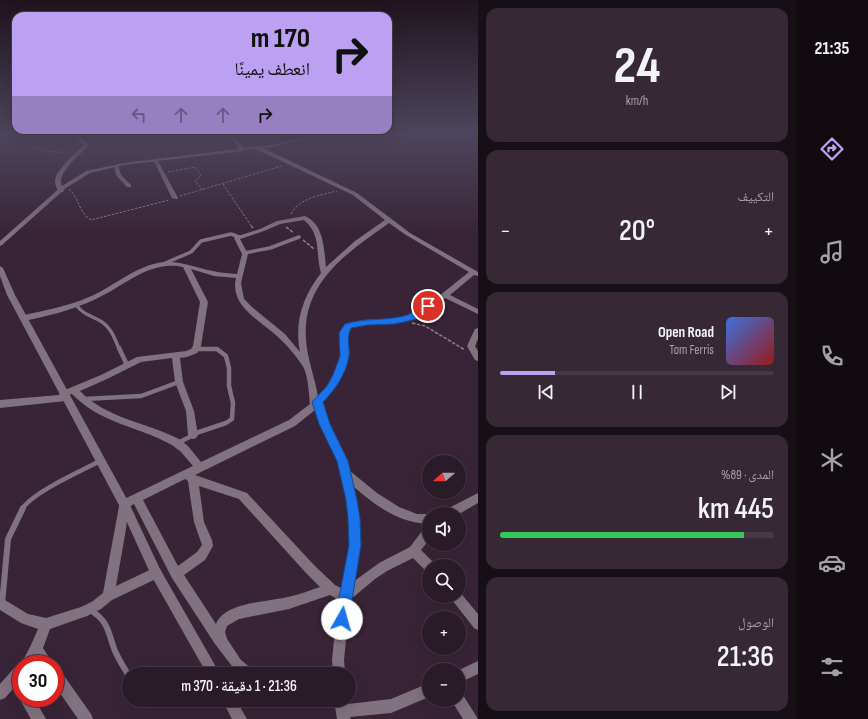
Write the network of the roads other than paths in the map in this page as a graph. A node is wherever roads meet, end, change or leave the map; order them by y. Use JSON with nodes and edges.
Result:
{"nodes":[{"id":1,"x":67,"y":168,"type":"edge"},
{"id":2,"x":109,"y":168,"type":"edge"},
{"id":3,"x":117,"y":168,"type":"edge"},
{"id":4,"x":159,"y":168,"type":"edge"},
{"id":5,"x":301,"y":168,"type":"edge"},
{"id":6,"x":129,"y":186,"type":"dead end"},
{"id":7,"x":61,"y":191,"type":"junction"},
{"id":8,"x":175,"y":198,"type":"dead end"},
{"id":9,"x":389,"y":220,"type":"junction"},
{"id":10,"x":239,"y":237,"type":"junction"},
{"id":11,"x":299,"y":237,"type":"dead end"},
{"id":12,"x":0,"y":244,"type":"edge"},
{"id":13,"x":244,"y":253,"type":"junction"},
{"id":14,"x":162,"y":264,"type":"junction"},
{"id":15,"x":186,"y":266,"type":"junction"},
{"id":16,"x":0,"y":268,"type":"edge"},
{"id":17,"x":324,"y":272,"type":"junction"},
{"id":18,"x":476,"y":273,"type":"edge"},
{"id":19,"x":238,"y":276,"type":"junction"},
{"id":20,"x":444,"y":295,"type":"junction"},
{"id":21,"x":76,"y":305,"type":"junction"},
{"id":22,"x":478,"y":312,"type":"edge"},
{"id":23,"x":24,"y":318,"type":"junction"},
{"id":24,"x":478,"y":331,"type":"edge"},
{"id":25,"x":195,"y":349,"type":"junction"},
{"id":26,"x":176,"y":355,"type":"junction"},
{"id":27,"x":478,"y":358,"type":"edge"},
{"id":28,"x":306,"y":364,"type":"junction"},
{"id":29,"x":126,"y":365,"type":"junction"},
{"id":30,"x":179,"y":382,"type":"junction"},
{"id":31,"x":74,"y":390,"type":"junction"},
{"id":32,"x":64,"y":396,"type":"junction"},
{"id":33,"x":82,"y":399,"type":"junction"},
{"id":34,"x":316,"y":403,"type":"junction"},
{"id":35,"x":0,"y":404,"type":"edge"},
{"id":36,"x":193,"y":435,"type":"junction"},
{"id":37,"x":178,"y":444,"type":"junction"},
{"id":38,"x":100,"y":461,"type":"junction"},
{"id":39,"x":199,"y":466,"type":"junction"},
{"id":40,"x":345,"y":473,"type":"junction"},
{"id":41,"x":189,"y":477,"type":"junction"},
{"id":42,"x":136,"y":498,"type":"junction"},
{"id":43,"x":478,"y":498,"type":"edge"},
{"id":44,"x":124,"y":504,"type":"junction"},
{"id":45,"x":462,"y":507,"type":"edge"},
{"id":46,"x":422,"y":520,"type":"edge"},
{"id":47,"x":422,"y":540,"type":"edge"},
{"id":48,"x":414,"y":551,"type":"junction"},
{"id":49,"x":422,"y":559,"type":"edge"},
{"id":50,"x":156,"y":573,"type":"junction"},
{"id":51,"x":176,"y":574,"type":"junction"},
{"id":52,"x":332,"y":590,"type":"junction"},
{"id":53,"x":108,"y":596,"type":"junction"},
{"id":54,"x":345,"y":597,"type":"junction"},
{"id":55,"x":462,"y":603,"type":"edge"},
{"id":56,"x":1,"y":604,"type":"edge"},
{"id":57,"x":89,"y":610,"type":"junction"},
{"id":58,"x":46,"y":624,"type":"junction"},
{"id":59,"x":478,"y":624,"type":"edge"},
{"id":60,"x":221,"y":642,"type":"junction"},
{"id":61,"x":36,"y":649,"type":"junction"},
{"id":62,"x":32,"y":655,"type":"edge"},
{"id":63,"x":40,"y":655,"type":"edge"},
{"id":64,"x":124,"y":667,"type":"edge"},
{"id":65,"x":210,"y":667,"type":"edge"},
{"id":66,"x":240,"y":667,"type":"edge"},
{"id":67,"x":338,"y":667,"type":"edge"},
{"id":68,"x":478,"y":667,"type":"edge"},
{"id":69,"x":466,"y":673,"type":"edge"},
{"id":70,"x":12,"y":685,"type":"edge"},
{"id":71,"x":64,"y":688,"type":"edge"},
{"id":72,"x":0,"y":693,"type":"edge"},
{"id":73,"x":422,"y":693,"type":"edge"},
{"id":74,"x":32,"y":707,"type":"edge"},
{"id":75,"x":233,"y":707,"type":"edge"},
{"id":76,"x":463,"y":707,"type":"edge"},
{"id":77,"x":343,"y":710,"type":"edge"},
{"id":78,"x":39,"y":719,"type":"edge"},
{"id":79,"x":86,"y":719,"type":"edge"},
{"id":80,"x":240,"y":719,"type":"edge"},
{"id":81,"x":471,"y":719,"type":"edge"}],
"edges":[{"from":1,"to":7,"type":"street"},
{"from":2,"to":7,"type":"street"},
{"from":3,"to":6,"type":"street"},
{"from":4,"to":8,"type":"street"},
{"from":5,"to":9,"type":"street"},
{"from":7,"to":12,"type":"street"},
{"from":9,"to":17,"type":"street"},
{"from":9,"to":18,"type":"street"},
{"from":10,"to":13,"type":"street"},
{"from":10,"to":14,"type":"lane"},
{"from":10,"to":17,"type":"street"},
{"from":11,"to":13,"type":"lane"},
{"from":13,"to":19,"type":"street"},
{"from":14,"to":15,"type":"street"},
{"from":14,"to":21,"type":"street"},
{"from":15,"to":19,"type":"street"},
{"from":15,"to":25,"type":"street"},
{"from":16,"to":23,"type":"street"},
{"from":17,"to":28,"type":"street"},
{"from":18,"to":20,"type":"street"},
{"from":19,"to":28,"type":"street"},
{"from":20,"to":22,"type":"street"},
{"from":20,"to":34,"type":"street"},
{"from":21,"to":23,"type":"street"},
{"from":21,"to":29,"type":"lane"},
{"from":23,"to":32,"type":"street"},
{"from":24,"to":27,"type":"street"},
{"from":25,"to":26,"type":"street"},
{"from":25,"to":36,"type":"lane"},
{"from":26,"to":29,"type":"street"},
{"from":26,"to":30,"type":"street"},
{"from":28,"to":34,"type":"street"},
{"from":29,"to":31,"type":"street"},
{"from":30,"to":33,"type":"lane"},
{"from":30,"to":36,"type":"street"},
{"from":31,"to":32,"type":"street"},
{"from":31,"to":33,"type":"street"},
{"from":32,"to":35,"type":"street"},
{"from":32,"to":38,"type":"street"},
{"from":33,"to":37,"type":"street"},
{"from":34,"to":39,"type":"street"},
{"from":34,"to":40,"type":"street"},
{"from":36,"to":37,"type":"lane"},
{"from":37,"to":39,"type":"street"},
{"from":38,"to":44,"type":"street"},
{"from":38,"to":56,"type":"lane"},
{"from":39,"to":41,"type":"street"},
{"from":40,"to":46,"type":"street"},
{"from":40,"to":54,"type":"street"},
{"from":41,"to":42,"type":"street"},
{"from":41,"to":51,"type":"street"},
{"from":41,"to":52,"type":"street"},
{"from":42,"to":44,"type":"street"},
{"from":42,"to":51,"type":"street"},
{"from":43,"to":45,"type":"street"},
{"from":44,"to":50,"type":"street"},
{"from":44,"to":53,"type":"street"},
{"from":47,"to":48,"type":"street"},
{"from":48,"to":49,"type":"street"},
{"from":48,"to":54,"type":"street"},
{"from":50,"to":53,"type":"street"},
{"from":50,"to":65,"type":"street"},
{"from":51,"to":60,"type":"street"},
{"from":52,"to":54,"type":"street"},
{"from":52,"to":60,"type":"street"},
{"from":53,"to":57,"type":"street"},
{"from":54,"to":67,"type":"street"},
{"from":55,"to":59,"type":"street"},
{"from":56,"to":58,"type":"street"},
{"from":57,"to":58,"type":"street"},
{"from":57,"to":64,"type":"lane"},
{"from":58,"to":61,"type":"street"},
{"from":60,"to":66,"type":"street"},
{"from":61,"to":62,"type":"street"},
{"from":61,"to":63,"type":"street"},
{"from":68,"to":69,"type":"street"},
{"from":70,"to":72,"type":"street"},
{"from":71,"to":79,"type":"street"},
{"from":73,"to":77,"type":"street"},
{"from":74,"to":78,"type":"street"},
{"from":75,"to":80,"type":"street"},
{"from":76,"to":81,"type":"street"}]}
